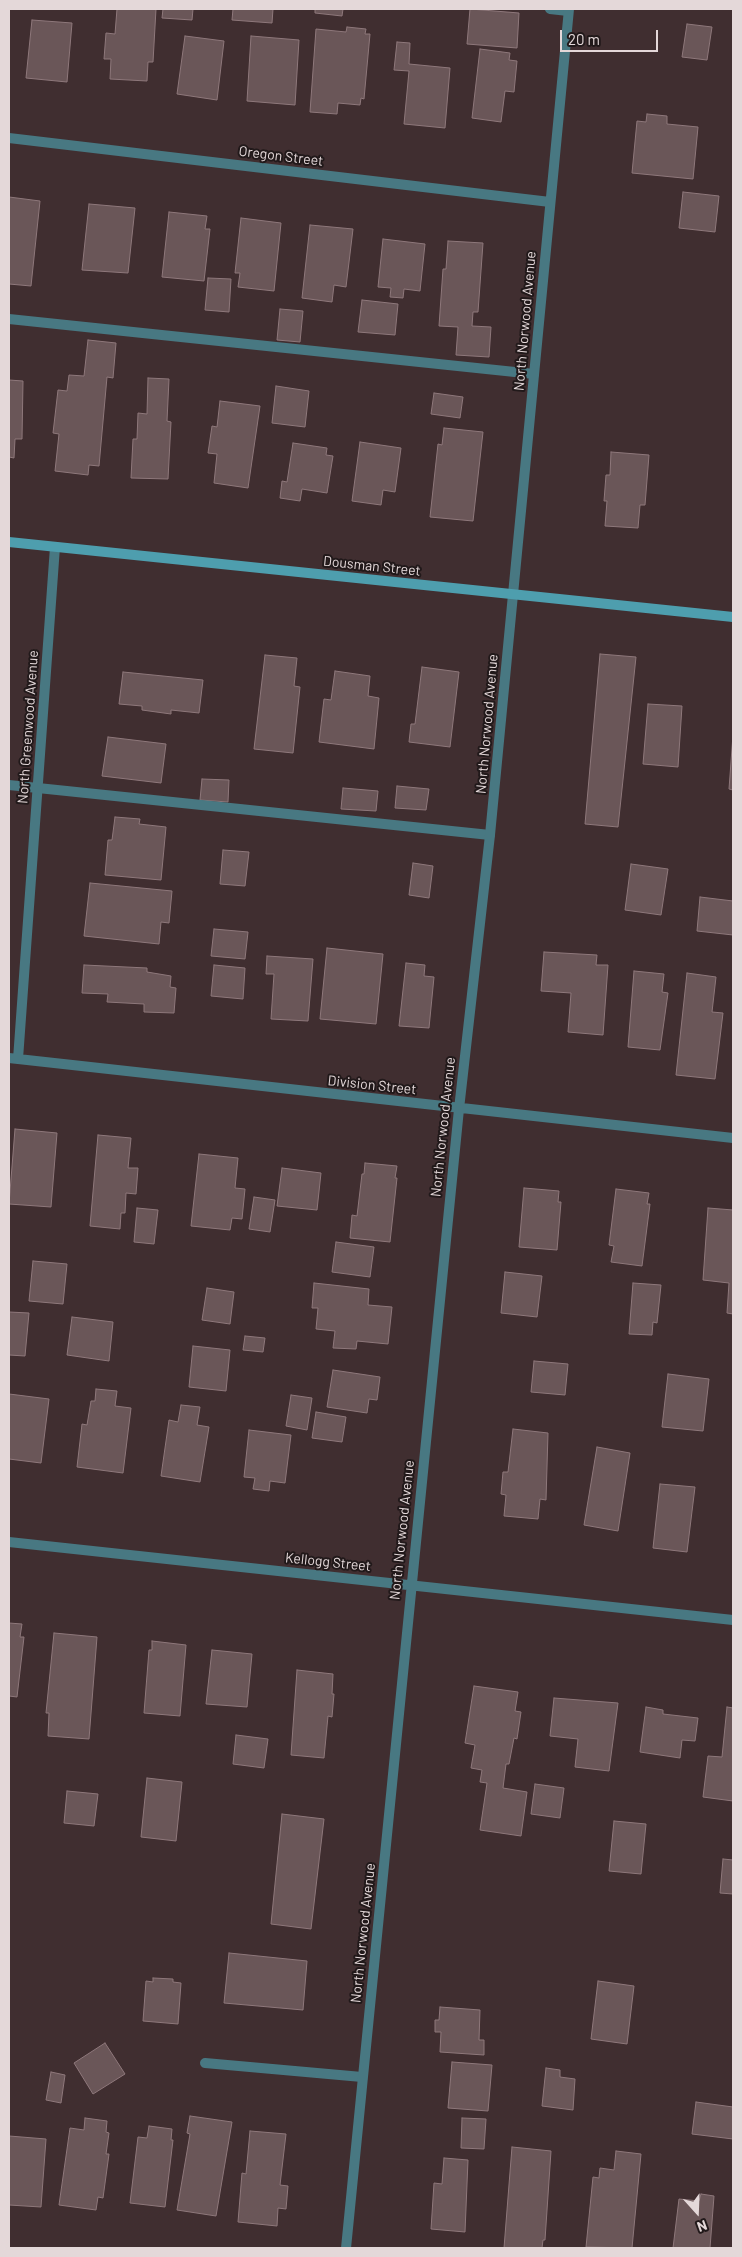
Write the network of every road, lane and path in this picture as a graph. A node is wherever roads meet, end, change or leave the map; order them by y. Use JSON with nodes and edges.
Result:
{"nodes":[{"id":1,"x":550,"y":9,"type":"edge"},
{"id":2,"x":568,"y":10,"type":"edge"},
{"id":3,"x":9,"y":138,"type":"edge"},
{"id":4,"x":550,"y":202,"type":"junction"},
{"id":5,"x":9,"y":318,"type":"edge"},
{"id":6,"x":534,"y":374,"type":"junction"},
{"id":7,"x":9,"y":542,"type":"edge"},
{"id":8,"x":55,"y":547,"type":"junction"},
{"id":9,"x":513,"y":594,"type":"junction"},
{"id":10,"x":733,"y":617,"type":"edge"},
{"id":11,"x":9,"y":785,"type":"edge"},
{"id":12,"x":38,"y":788,"type":"junction"},
{"id":13,"x":490,"y":835,"type":"junction"},
{"id":14,"x":13,"y":1058,"type":"edge"},
{"id":15,"x":459,"y":1109,"type":"junction"},
{"id":16,"x":733,"y":1138,"type":"edge"},
{"id":17,"x":9,"y":1542,"type":"edge"},
{"id":18,"x":410,"y":1585,"type":"junction"},
{"id":19,"x":733,"y":1620,"type":"edge"},
{"id":20,"x":205,"y":2062,"type":"dead end"},
{"id":21,"x":362,"y":2076,"type":"junction"},
{"id":22,"x":346,"y":2248,"type":"edge"}],
"edges":[{"from":1,"to":2,"type":"street"},
{"from":2,"to":4,"type":"street","name":"North Norwood Avenue"},
{"from":3,"to":4,"type":"street","name":"Oregon Street"},
{"from":4,"to":6,"type":"street","name":"North Norwood Avenue"},
{"from":5,"to":6,"type":"street"},
{"from":6,"to":9,"type":"street","name":"North Norwood Avenue"},
{"from":7,"to":8,"type":"street","name":"Dousman Street"},
{"from":8,"to":9,"type":"street","name":"Dousman Street"},
{"from":8,"to":12,"type":"street","name":"North Greenwood Avenue"},
{"from":9,"to":10,"type":"street","name":"Dousman Street"},
{"from":9,"to":13,"type":"street","name":"North Norwood Avenue"},
{"from":11,"to":12,"type":"street"},
{"from":12,"to":13,"type":"street"},
{"from":12,"to":14,"type":"street","name":"North Greenwood Avenue"},
{"from":13,"to":15,"type":"street","name":"North Norwood Avenue"},
{"from":14,"to":15,"type":"street","name":"Division Street"},
{"from":15,"to":16,"type":"street","name":"Division Street"},
{"from":15,"to":18,"type":"street","name":"North Norwood Avenue"},
{"from":17,"to":18,"type":"street","name":"Kellogg Street"},
{"from":18,"to":19,"type":"street","name":"Kellogg Street"},
{"from":18,"to":21,"type":"street","name":"North Norwood Avenue"},
{"from":20,"to":21,"type":"street"},
{"from":21,"to":22,"type":"street","name":"North Norwood Avenue"}]}
